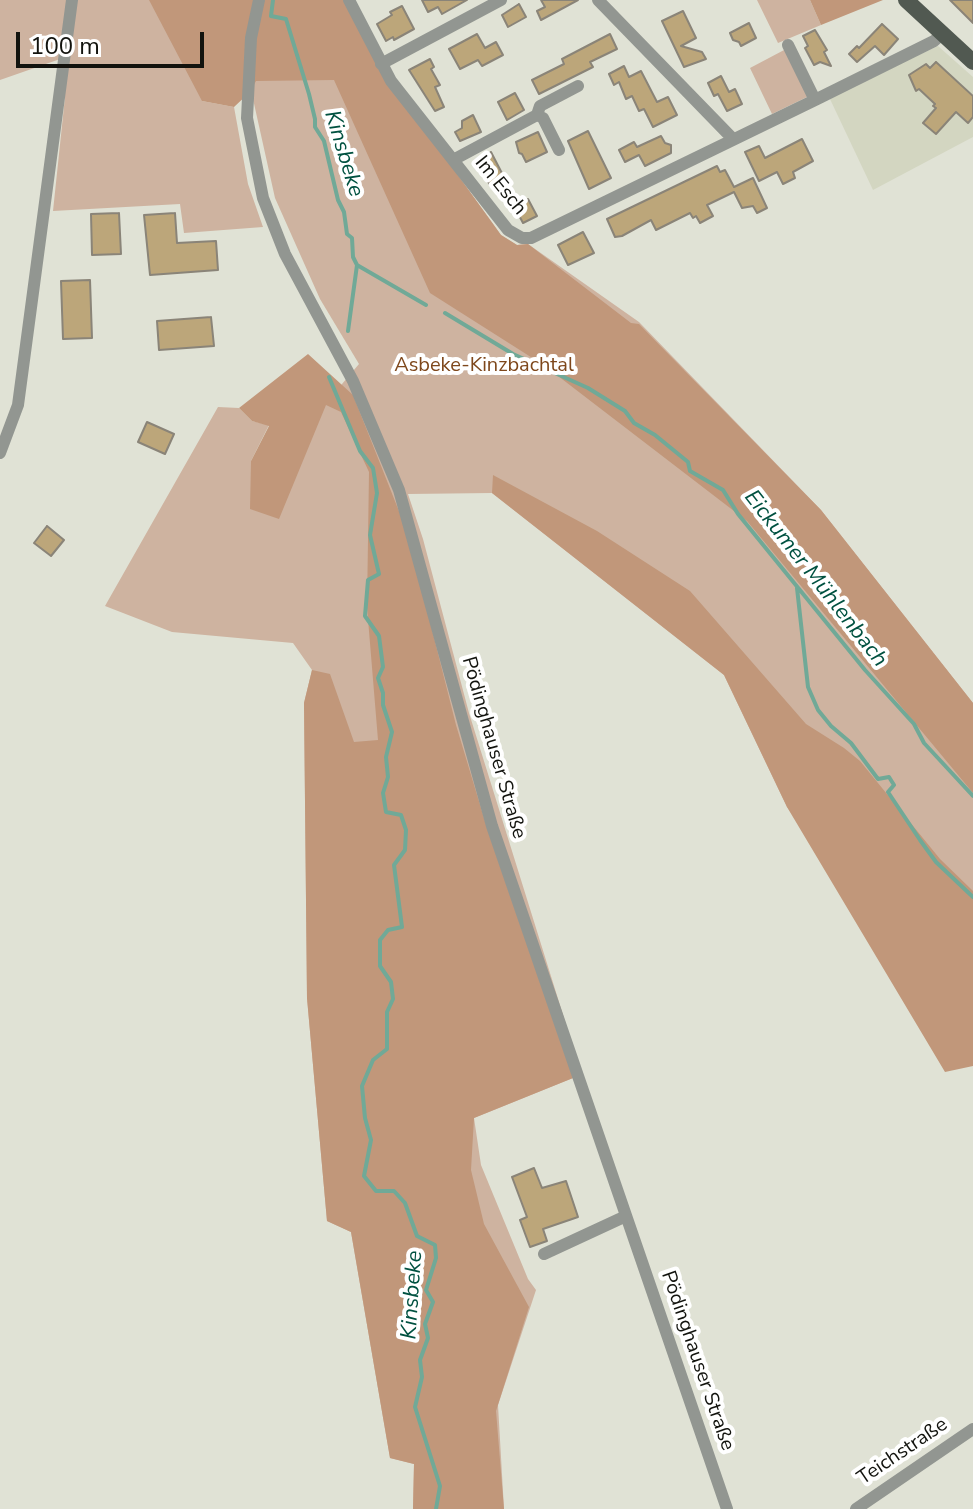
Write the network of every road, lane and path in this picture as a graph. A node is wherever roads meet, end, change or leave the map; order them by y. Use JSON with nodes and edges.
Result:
{"nodes":[{"id":1,"x":72,"y":0,"type":"edge"},
{"id":2,"x":259,"y":0,"type":"edge"},
{"id":3,"x":349,"y":0,"type":"edge"},
{"id":4,"x":501,"y":0,"type":"edge"},
{"id":5,"x":598,"y":0,"type":"edge"},
{"id":6,"x":906,"y":0,"type":"edge"},
{"id":7,"x":486,"y":4,"type":"edge"},
{"id":8,"x":943,"y":33,"type":"junction"},
{"id":9,"x":788,"y":45,"type":"dead end"},
{"id":10,"x":972,"y":59,"type":"edge"},
{"id":11,"x":381,"y":64,"type":"junction"},
{"id":12,"x":578,"y":86,"type":"dead end"},
{"id":13,"x":815,"y":100,"type":"junction"},
{"id":14,"x":537,"y":115,"type":"junction"},
{"id":15,"x":733,"y":139,"type":"junction"},
{"id":16,"x":559,"y":150,"type":"dead end"},
{"id":17,"x":453,"y":160,"type":"junction"},
{"id":18,"x":0,"y":453,"type":"edge"},
{"id":19,"x":626,"y":1216,"type":"junction"},
{"id":20,"x":544,"y":1254,"type":"dead end"},
{"id":21,"x":973,"y":1429,"type":"edge"},
{"id":22,"x":727,"y":1509,"type":"edge"},
{"id":23,"x":856,"y":1509,"type":"edge"}],
"edges":[{"from":1,"to":18,"type":"street"},
{"from":2,"to":19,"type":"street","name":"Pödinghauser Straße"},
{"from":3,"to":11,"type":"street","name":"Im Esch"},
{"from":4,"to":7,"type":"street"},
{"from":5,"to":15,"type":"street"},
{"from":6,"to":8,"type":"main road"},
{"from":7,"to":11,"type":"street"},
{"from":8,"to":10,"type":"main road"},
{"from":8,"to":13,"type":"street","name":"Im Esch"},
{"from":9,"to":13,"type":"street"},
{"from":11,"to":17,"type":"street","name":"Im Esch"},
{"from":12,"to":14,"type":"street"},
{"from":13,"to":15,"type":"street","name":"Im Esch"},
{"from":14,"to":16,"type":"street"},
{"from":14,"to":17,"type":"street"},
{"from":15,"to":17,"type":"street","name":"Im Esch"},
{"from":19,"to":20,"type":"street"},
{"from":19,"to":22,"type":"street","name":"Pödinghauser Straße"},
{"from":21,"to":23,"type":"street","name":"Teichstraße"}]}
